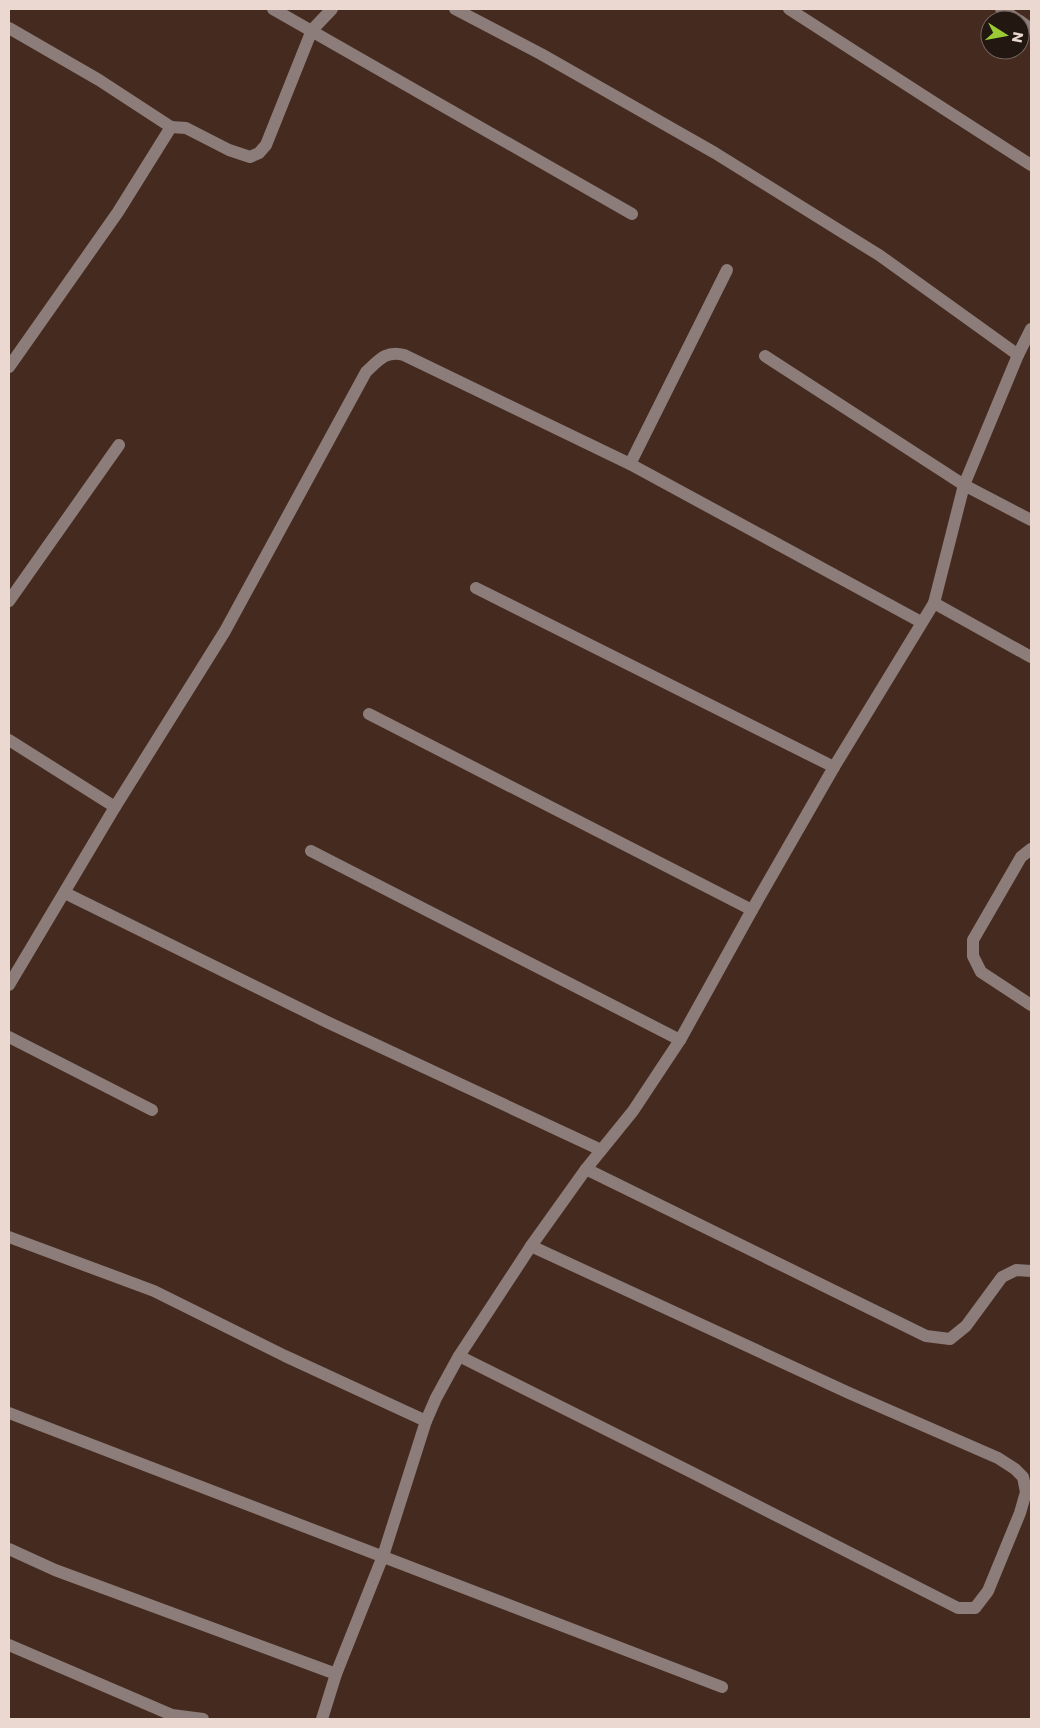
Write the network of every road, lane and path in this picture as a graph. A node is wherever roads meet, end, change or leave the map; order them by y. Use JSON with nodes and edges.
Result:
{"nodes":[{"id":1,"x":273,"y":9,"type":"edge"},
{"id":2,"x":332,"y":9,"type":"edge"},
{"id":3,"x":454,"y":9,"type":"edge"},
{"id":4,"x":789,"y":9,"type":"edge"},
{"id":5,"x":9,"y":28,"type":"edge"},
{"id":6,"x":312,"y":30,"type":"junction"},
{"id":7,"x":171,"y":126,"type":"junction"},
{"id":8,"x":1031,"y":165,"type":"edge"},
{"id":9,"x":632,"y":214,"type":"dead end"},
{"id":10,"x":727,"y":270,"type":"dead end"},
{"id":11,"x":1031,"y":329,"type":"edge"},
{"id":12,"x":1018,"y":355,"type":"junction"},
{"id":13,"x":765,"y":356,"type":"dead end"},
{"id":14,"x":9,"y":367,"type":"edge"},
{"id":15,"x":119,"y":445,"type":"dead end"},
{"id":16,"x":630,"y":464,"type":"junction"},
{"id":17,"x":964,"y":485,"type":"junction"},
{"id":18,"x":1031,"y":520,"type":"edge"},
{"id":19,"x":476,"y":588,"type":"dead end"},
{"id":20,"x":9,"y":602,"type":"edge"},
{"id":21,"x":934,"y":603,"type":"junction"},
{"id":22,"x":921,"y":622,"type":"junction"},
{"id":23,"x":1031,"y":657,"type":"edge"},
{"id":24,"x":369,"y":714,"type":"dead end"},
{"id":25,"x":9,"y":740,"type":"edge"},
{"id":26,"x":834,"y":767,"type":"junction"},
{"id":27,"x":115,"y":807,"type":"junction"},
{"id":28,"x":1031,"y":849,"type":"edge"},
{"id":29,"x":311,"y":850,"type":"dead end"},
{"id":30,"x":65,"y":893,"type":"junction"},
{"id":31,"x":752,"y":910,"type":"junction"},
{"id":32,"x":9,"y":985,"type":"edge"},
{"id":33,"x":1031,"y":1005,"type":"edge"},
{"id":34,"x":9,"y":1037,"type":"edge"},
{"id":35,"x":680,"y":1040,"type":"junction"},
{"id":36,"x":152,"y":1110,"type":"dead end"},
{"id":37,"x":601,"y":1150,"type":"junction"},
{"id":38,"x":586,"y":1169,"type":"junction"},
{"id":39,"x":9,"y":1237,"type":"edge"},
{"id":40,"x":531,"y":1246,"type":"junction"},
{"id":41,"x":1031,"y":1271,"type":"edge"},
{"id":42,"x":458,"y":1356,"type":"junction"},
{"id":43,"x":9,"y":1413,"type":"edge"},
{"id":44,"x":426,"y":1421,"type":"junction"},
{"id":45,"x":9,"y":1549,"type":"edge"},
{"id":46,"x":382,"y":1556,"type":"junction"},
{"id":47,"x":9,"y":1645,"type":"edge"},
{"id":48,"x":336,"y":1674,"type":"junction"},
{"id":49,"x":722,"y":1687,"type":"dead end"},
{"id":50,"x":171,"y":1717,"type":"edge"},
{"id":51,"x":203,"y":1719,"type":"edge"},
{"id":52,"x":322,"y":1719,"type":"edge"}],
"edges":[{"from":1,"to":6,"type":"street"},
{"from":2,"to":6,"type":"street"},
{"from":3,"to":12,"type":"street"},
{"from":4,"to":8,"type":"street"},
{"from":5,"to":7,"type":"street"},
{"from":6,"to":7,"type":"street"},
{"from":6,"to":9,"type":"street"},
{"from":7,"to":14,"type":"street"},
{"from":10,"to":16,"type":"street"},
{"from":11,"to":12,"type":"street"},
{"from":12,"to":17,"type":"street"},
{"from":13,"to":17,"type":"street"},
{"from":15,"to":20,"type":"street"},
{"from":16,"to":22,"type":"street"},
{"from":16,"to":27,"type":"street"},
{"from":17,"to":18,"type":"street"},
{"from":17,"to":21,"type":"street"},
{"from":19,"to":26,"type":"street"},
{"from":21,"to":22,"type":"street"},
{"from":21,"to":23,"type":"street"},
{"from":22,"to":26,"type":"street"},
{"from":24,"to":31,"type":"street"},
{"from":25,"to":27,"type":"street"},
{"from":26,"to":31,"type":"street"},
{"from":27,"to":30,"type":"street"},
{"from":28,"to":33,"type":"street"},
{"from":29,"to":35,"type":"street"},
{"from":30,"to":32,"type":"street"},
{"from":30,"to":37,"type":"street"},
{"from":31,"to":35,"type":"street"},
{"from":34,"to":36,"type":"street"},
{"from":35,"to":37,"type":"street"},
{"from":37,"to":38,"type":"street"},
{"from":38,"to":40,"type":"street"},
{"from":38,"to":41,"type":"street"},
{"from":39,"to":44,"type":"street"},
{"from":40,"to":42,"type":"street"},
{"from":40,"to":42,"type":"street"},
{"from":42,"to":44,"type":"street"},
{"from":43,"to":46,"type":"street"},
{"from":44,"to":46,"type":"street"},
{"from":45,"to":48,"type":"street"},
{"from":46,"to":48,"type":"street"},
{"from":46,"to":49,"type":"street"},
{"from":47,"to":50,"type":"street"},
{"from":48,"to":52,"type":"street"},
{"from":50,"to":51,"type":"street"}]}
